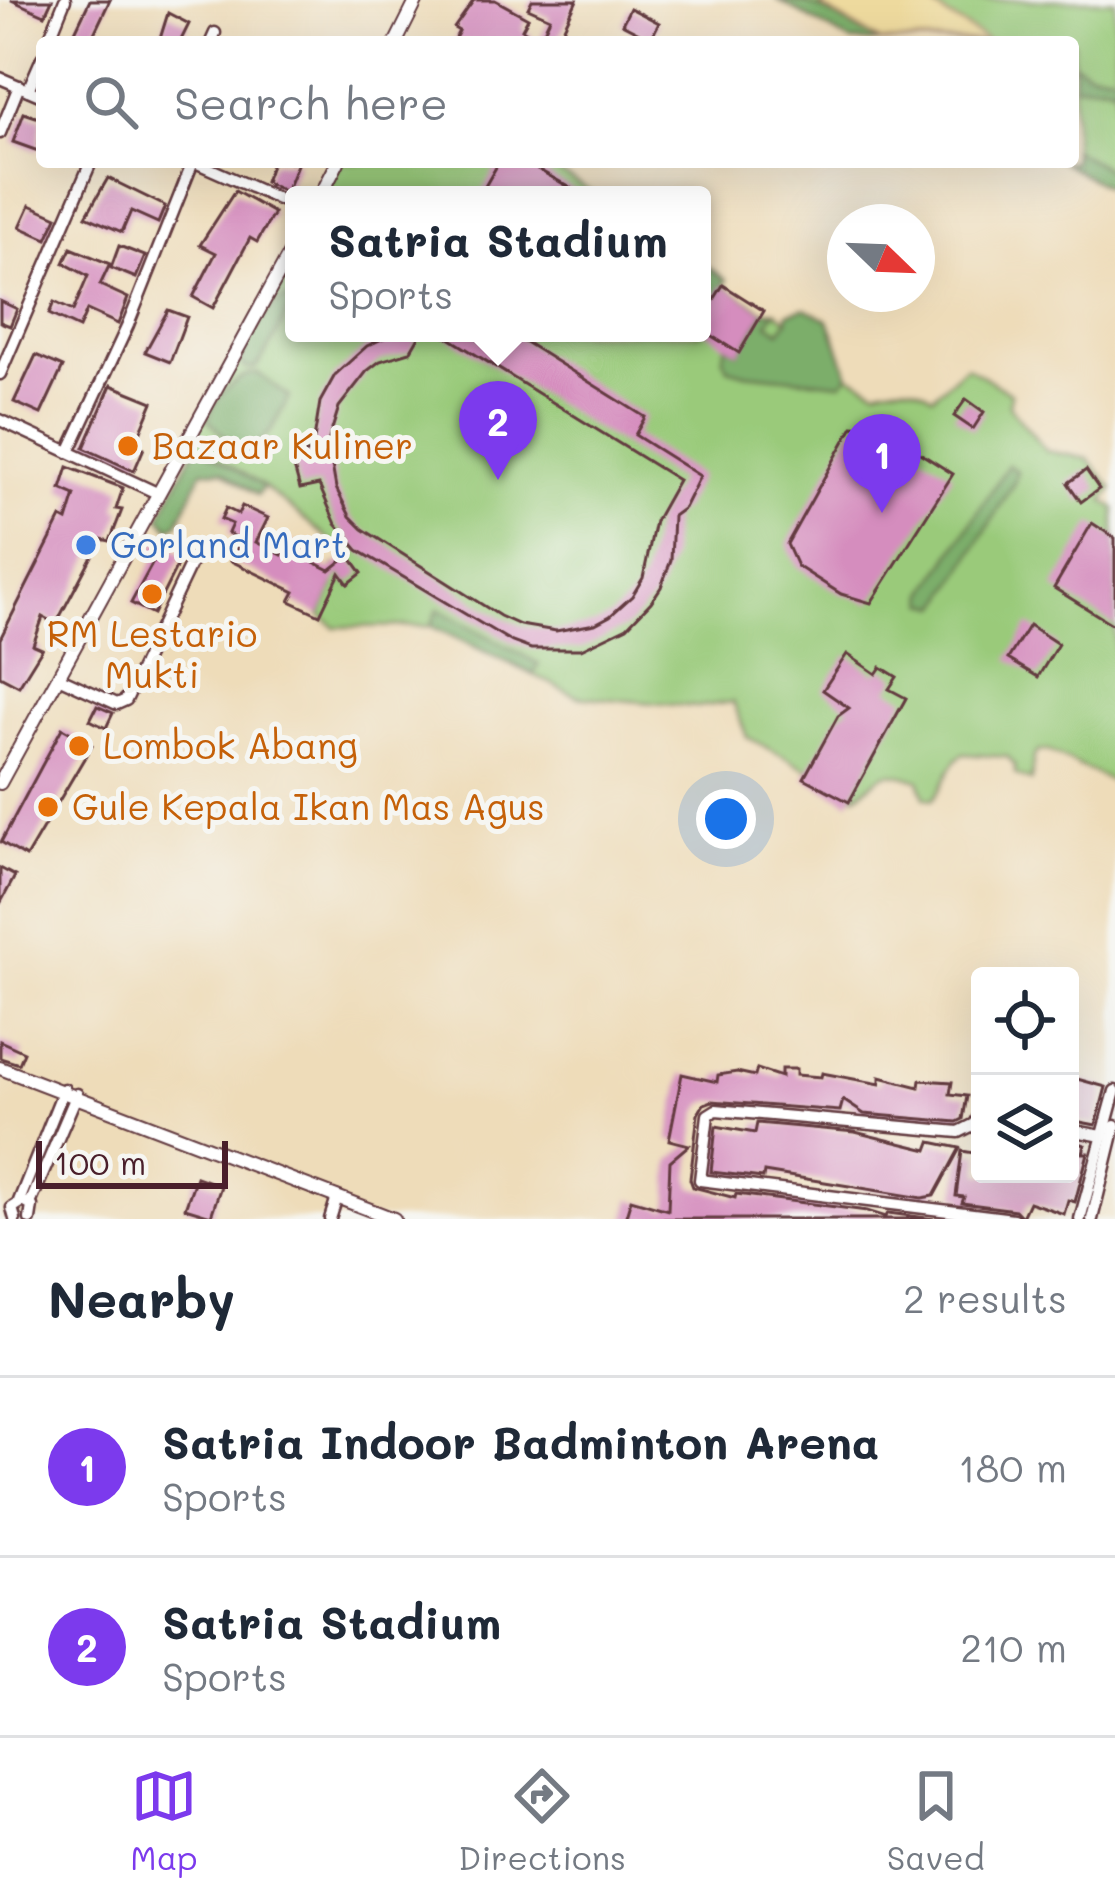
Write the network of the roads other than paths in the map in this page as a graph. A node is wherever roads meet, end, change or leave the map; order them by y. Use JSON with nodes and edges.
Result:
{"nodes":[{"id":1,"x":65,"y":0,"type":"edge"},
{"id":2,"x":417,"y":0,"type":"edge"},
{"id":3,"x":50,"y":36,"type":"edge"},
{"id":4,"x":399,"y":36,"type":"edge"},
{"id":5,"x":36,"y":68,"type":"edge"},
{"id":6,"x":0,"y":78,"type":"edge"},
{"id":7,"x":24,"y":88,"type":"junction"},
{"id":8,"x":36,"y":93,"type":"edge"},
{"id":9,"x":0,"y":133,"type":"edge"},
{"id":10,"x":88,"y":168,"type":"edge"},
{"id":11,"x":192,"y":168,"type":"edge"},
{"id":12,"x":208,"y":168,"type":"edge"},
{"id":13,"x":285,"y":202,"type":"edge"},
{"id":14,"x":285,"y":262,"type":"edge"},
{"id":15,"x":0,"y":374,"type":"edge"},
{"id":16,"x":0,"y":420,"type":"edge"},
{"id":17,"x":69,"y":452,"type":"junction"},
{"id":18,"x":157,"y":493,"type":"junction"},
{"id":19,"x":193,"y":559,"type":"dead end"},
{"id":20,"x":58,"y":677,"type":"junction"},
{"id":21,"x":0,"y":783,"type":"edge"},
{"id":22,"x":0,"y":1068,"type":"edge"},
{"id":23,"x":1115,"y":1091,"type":"edge"},
{"id":24,"x":70,"y":1092,"type":"junction"},
{"id":25,"x":971,"y":1126,"type":"edge"},
{"id":26,"x":1079,"y":1131,"type":"edge"},
{"id":27,"x":1109,"y":1134,"type":"edge"},
{"id":28,"x":1098,"y":1170,"type":"junction"},
{"id":29,"x":337,"y":1197,"type":"junction"},
{"id":30,"x":25,"y":1202,"type":"junction"},
{"id":31,"x":14,"y":1218,"type":"edge"},
{"id":32,"x":391,"y":1218,"type":"edge"},
{"id":33,"x":30,"y":1219,"type":"edge"},
{"id":34,"x":330,"y":1219,"type":"edge"},
{"id":35,"x":1013,"y":1219,"type":"edge"},
{"id":36,"x":1080,"y":1219,"type":"edge"},
{"id":37,"x":1092,"y":1219,"type":"edge"}],
"edges":[{"from":1,"to":3,"type":"street"},
{"from":2,"to":4,"type":"street"},
{"from":5,"to":7,"type":"street"},
{"from":6,"to":7,"type":"street"},
{"from":7,"to":8,"type":"street"},
{"from":7,"to":9,"type":"street"},
{"from":10,"to":15,"type":"street"},
{"from":11,"to":17,"type":"street"},
{"from":12,"to":13,"type":"street"},
{"from":14,"to":18,"type":"street"},
{"from":16,"to":17,"type":"street"},
{"from":17,"to":18,"type":"street"},
{"from":18,"to":20,"type":"street"},
{"from":19,"to":20,"type":"street"},
{"from":20,"to":21,"type":"street"},
{"from":22,"to":24,"type":"street"},
{"from":23,"to":27,"type":"street"},
{"from":24,"to":29,"type":"street"},
{"from":24,"to":30,"type":"street"},
{"from":25,"to":35,"type":"street"},
{"from":26,"to":27,"type":"street"},
{"from":27,"to":28,"type":"street"},
{"from":28,"to":36,"type":"street"},
{"from":28,"to":37,"type":"street"},
{"from":29,"to":32,"type":"street"},
{"from":29,"to":34,"type":"street"},
{"from":30,"to":31,"type":"street"},
{"from":30,"to":33,"type":"street"}]}
